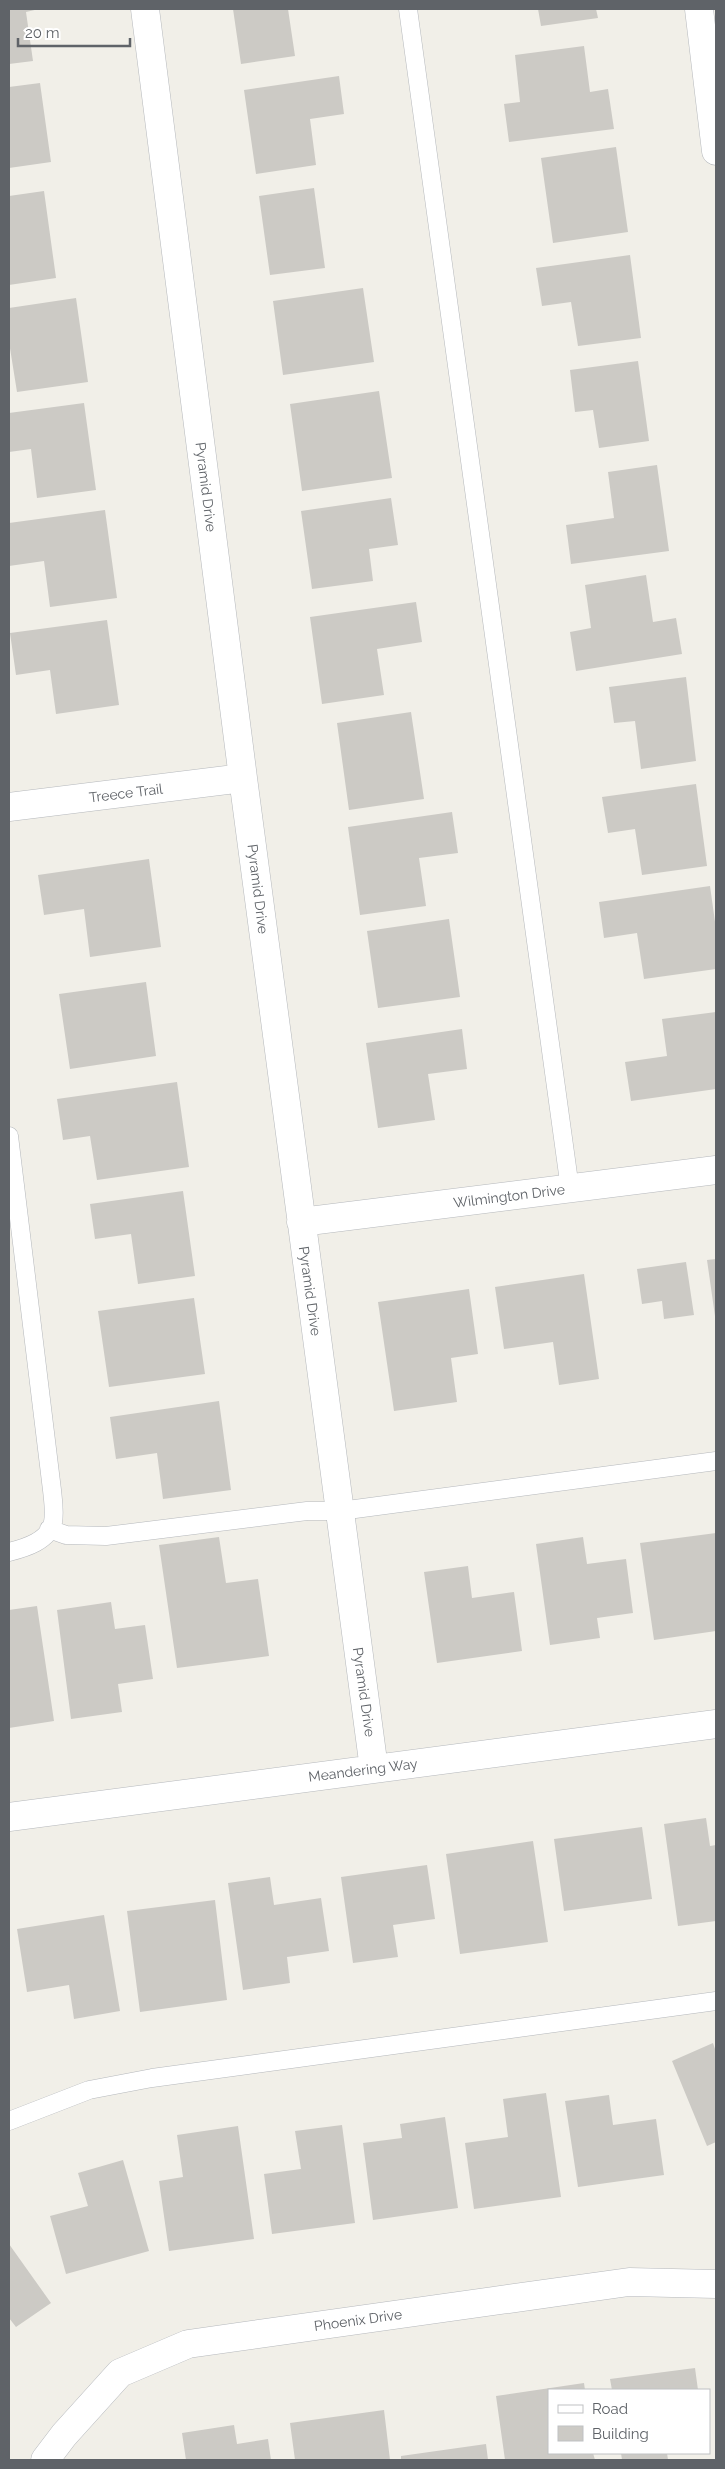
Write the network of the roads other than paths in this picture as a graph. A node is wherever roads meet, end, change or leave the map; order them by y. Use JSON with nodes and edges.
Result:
{"nodes":[{"id":1,"x":145,"y":9,"type":"edge"},
{"id":2,"x":408,"y":9,"type":"edge"},
{"id":3,"x":698,"y":9,"type":"edge"},
{"id":4,"x":716,"y":151,"type":"edge"},
{"id":5,"x":243,"y":778,"type":"junction"},
{"id":6,"x":9,"y":807,"type":"edge"},
{"id":7,"x":9,"y":1136,"type":"edge"},
{"id":8,"x":716,"y":1170,"type":"edge"},
{"id":9,"x":570,"y":1189,"type":"junction"},
{"id":10,"x":301,"y":1222,"type":"junction"},
{"id":11,"x":716,"y":1461,"type":"edge"},
{"id":12,"x":340,"y":1511,"type":"junction"},
{"id":13,"x":48,"y":1529,"type":"junction"},
{"id":14,"x":9,"y":1552,"type":"edge"},
{"id":15,"x":716,"y":1724,"type":"edge"},
{"id":16,"x":374,"y":1769,"type":"junction"},
{"id":17,"x":9,"y":1817,"type":"edge"},
{"id":18,"x":716,"y":2001,"type":"edge"},
{"id":19,"x":9,"y":2120,"type":"edge"},
{"id":20,"x":716,"y":2284,"type":"edge"},
{"id":21,"x":46,"y":2460,"type":"edge"}],
"edges":[{"from":1,"to":5,"type":"street","name":"Pyramid Drive"},
{"from":2,"to":9,"type":"lane"},
{"from":3,"to":4,"type":"street"},
{"from":5,"to":6,"type":"street","name":"Treece Trail"},
{"from":5,"to":10,"type":"street","name":"Pyramid Drive"},
{"from":7,"to":13,"type":"lane"},
{"from":8,"to":9,"type":"street","name":"Wilmington Drive"},
{"from":9,"to":10,"type":"street","name":"Wilmington Drive"},
{"from":10,"to":12,"type":"street","name":"Pyramid Drive"},
{"from":11,"to":12,"type":"lane"},
{"from":12,"to":13,"type":"lane"},
{"from":12,"to":16,"type":"street","name":"Pyramid Drive"},
{"from":13,"to":14,"type":"lane"},
{"from":15,"to":16,"type":"street","name":"Meandering Way"},
{"from":16,"to":17,"type":"street","name":"Meandering Way"},
{"from":18,"to":19,"type":"lane"},
{"from":20,"to":21,"type":"street","name":"Phoenix Drive"}]}
